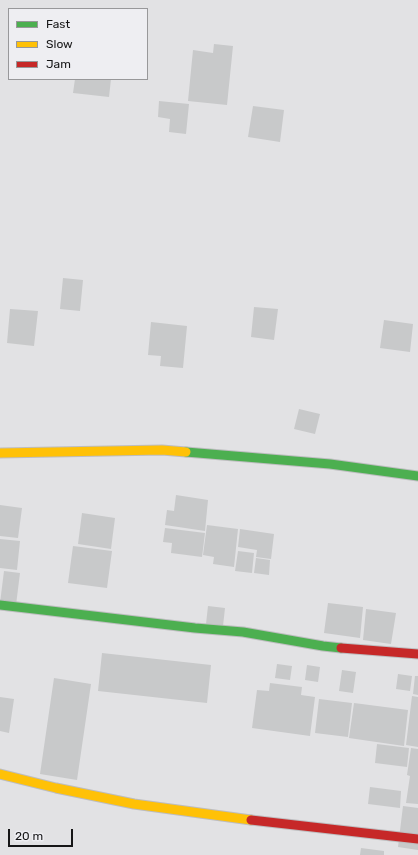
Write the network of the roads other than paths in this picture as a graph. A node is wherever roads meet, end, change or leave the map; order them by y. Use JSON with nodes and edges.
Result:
{"nodes":[{"id":1,"x":0,"y":453,"type":"edge"},
{"id":2,"x":418,"y":476,"type":"edge"},
{"id":3,"x":0,"y":605,"type":"edge"},
{"id":4,"x":418,"y":654,"type":"edge"},
{"id":5,"x":0,"y":774,"type":"edge"},
{"id":6,"x":418,"y":839,"type":"edge"}],
"edges":[{"from":1,"to":2,"type":"street"},
{"from":3,"to":4,"type":"street"},
{"from":5,"to":6,"type":"street"}]}
